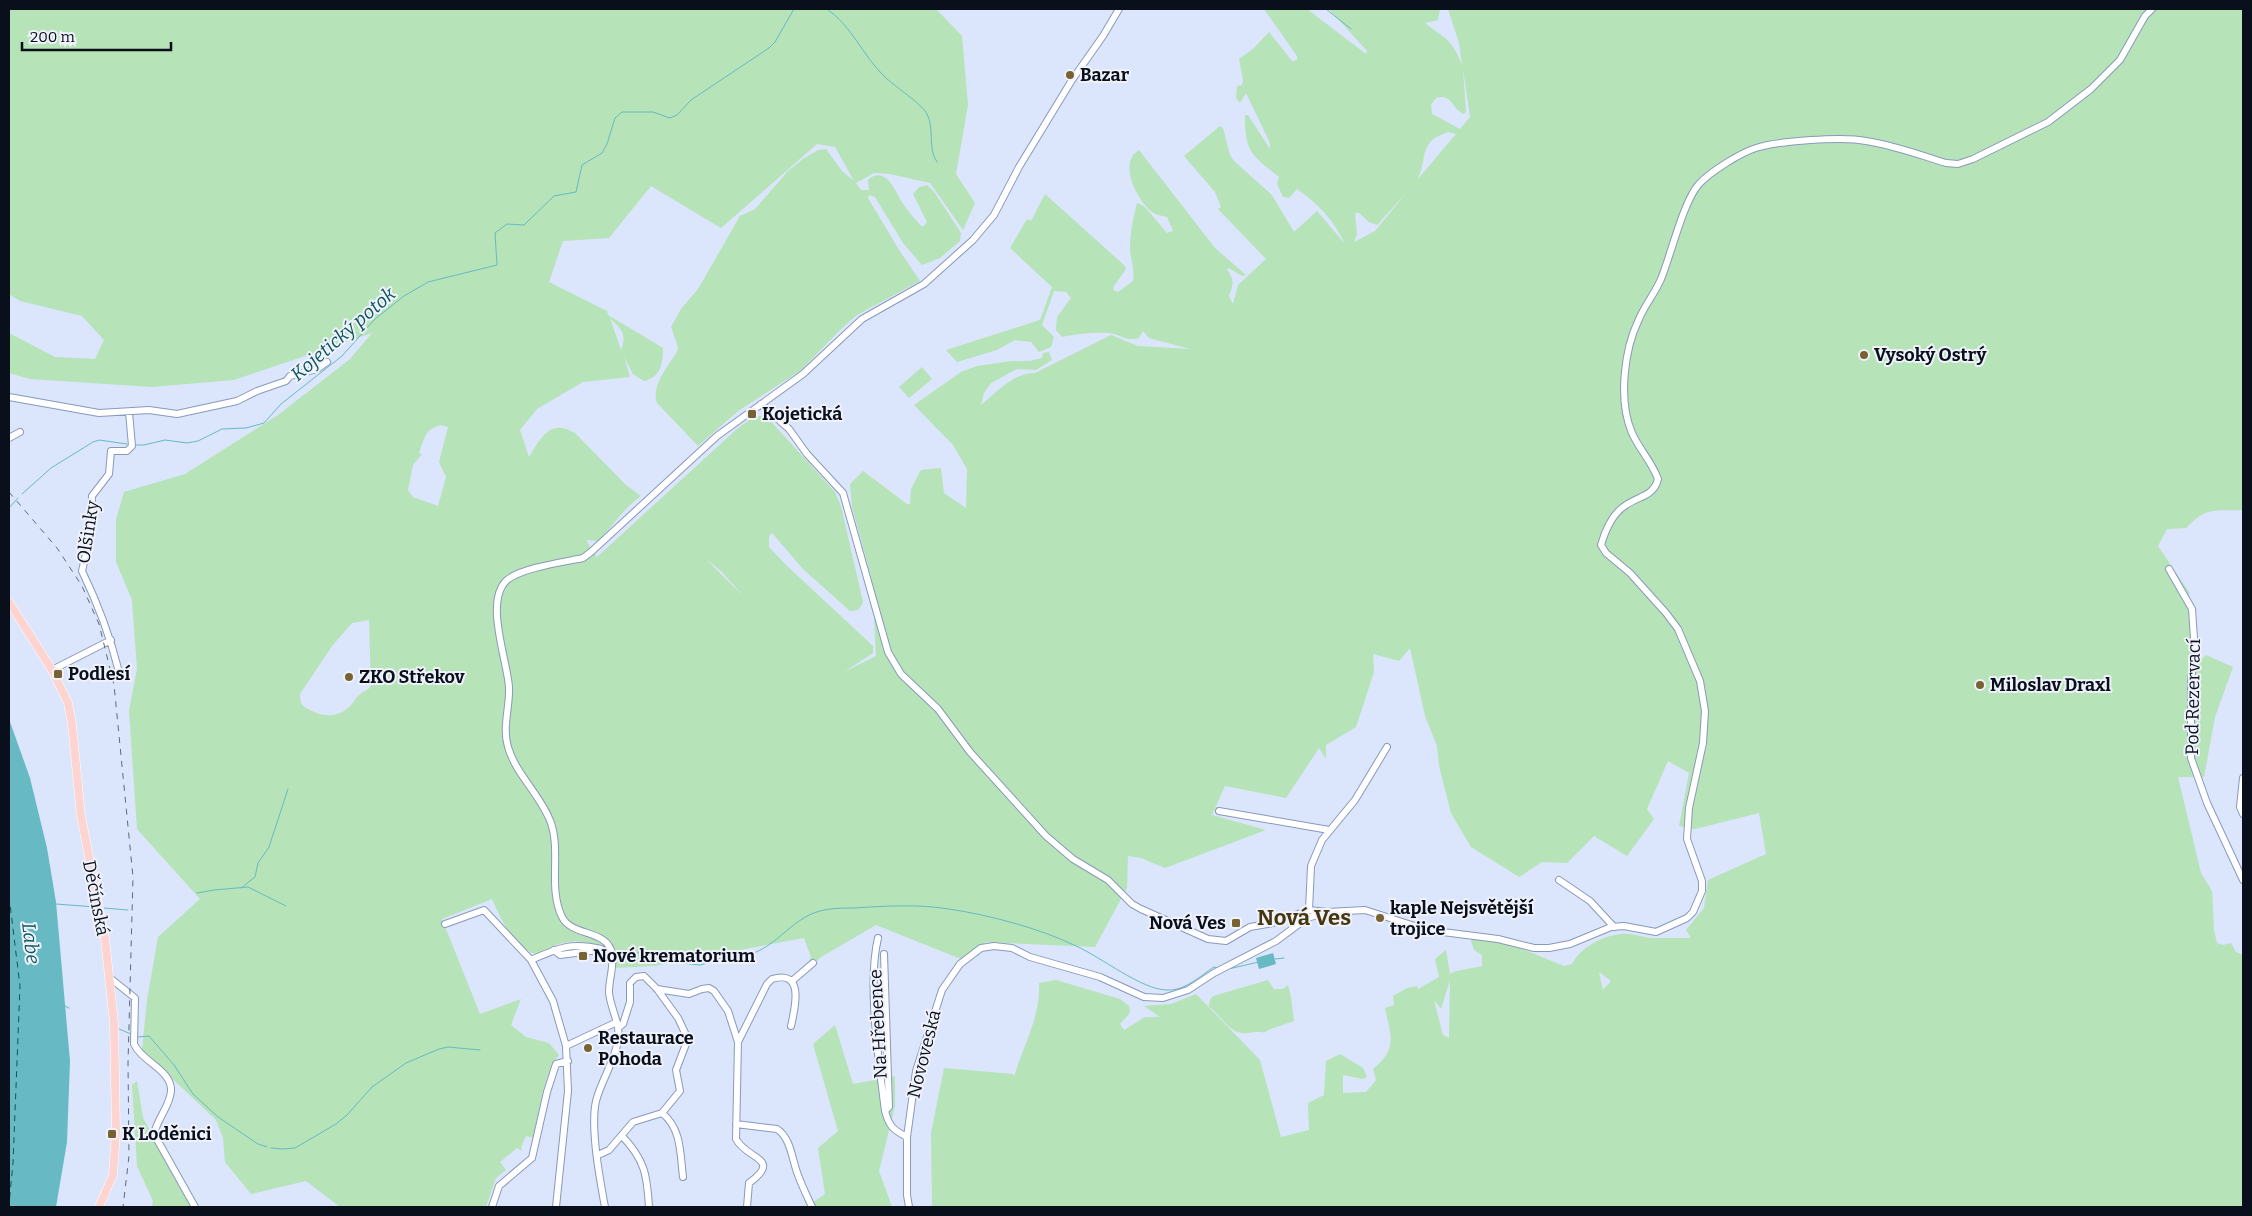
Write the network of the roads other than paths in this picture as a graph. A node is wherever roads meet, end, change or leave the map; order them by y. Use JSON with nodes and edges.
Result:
{"nodes":[{"id":1,"x":1119,"y":9,"type":"edge"},
{"id":2,"x":2152,"y":9,"type":"edge"},
{"id":3,"x":327,"y":362,"type":"dead end"},
{"id":4,"x":9,"y":397,"type":"edge"},
{"id":5,"x":761,"y":404,"type":"junction"},
{"id":6,"x":129,"y":412,"type":"junction"},
{"id":7,"x":20,"y":432,"type":"dead end"},
{"id":8,"x":9,"y":438,"type":"edge"},
{"id":9,"x":2169,"y":569,"type":"dead end"},
{"id":10,"x":9,"y":602,"type":"edge"},
{"id":11,"x":111,"y":640,"type":"junction"},
{"id":12,"x":52,"y":670,"type":"junction"},
{"id":13,"x":119,"y":672,"type":"dead end"},
{"id":14,"x":1387,"y":747,"type":"dead end"},
{"id":15,"x":2243,"y":778,"type":"edge"},
{"id":16,"x":1220,"y":811,"type":"dead end"},
{"id":17,"x":2243,"y":814,"type":"edge"},
{"id":18,"x":1329,"y":830,"type":"junction"},
{"id":19,"x":1559,"y":880,"type":"dead end"},
{"id":20,"x":2243,"y":880,"type":"edge"},
{"id":21,"x":1309,"y":910,"type":"junction"},
{"id":22,"x":1327,"y":912,"type":"junction"},
{"id":23,"x":445,"y":924,"type":"dead end"},
{"id":24,"x":1614,"y":927,"type":"junction"},
{"id":25,"x":878,"y":938,"type":"dead end"},
{"id":26,"x":611,"y":950,"type":"junction"},
{"id":27,"x":884,"y":954,"type":"dead end"},
{"id":28,"x":531,"y":960,"type":"junction"},
{"id":29,"x":813,"y":963,"type":"dead end"},
{"id":30,"x":110,"y":978,"type":"junction"},
{"id":31,"x":792,"y":981,"type":"junction"},
{"id":32,"x":657,"y":989,"type":"junction"},
{"id":33,"x":617,"y":1025,"type":"junction"},
{"id":34,"x":790,"y":1026,"type":"dead end"},
{"id":35,"x":738,"y":1042,"type":"junction"},
{"id":36,"x":566,"y":1046,"type":"junction"},
{"id":37,"x":568,"y":1061,"type":"junction"},
{"id":38,"x":886,"y":1111,"type":"junction"},
{"id":39,"x":662,"y":1113,"type":"junction"},
{"id":40,"x":736,"y":1124,"type":"junction"},
{"id":41,"x":622,"y":1136,"type":"junction"},
{"id":42,"x":908,"y":1137,"type":"junction"},
{"id":43,"x":598,"y":1155,"type":"junction"},
{"id":44,"x":683,"y":1177,"type":"dead end"},
{"id":45,"x":99,"y":1207,"type":"edge"},
{"id":46,"x":195,"y":1207,"type":"edge"},
{"id":47,"x":492,"y":1207,"type":"edge"},
{"id":48,"x":556,"y":1207,"type":"edge"},
{"id":49,"x":606,"y":1207,"type":"edge"},
{"id":50,"x":649,"y":1207,"type":"edge"},
{"id":51,"x":747,"y":1207,"type":"edge"},
{"id":52,"x":812,"y":1207,"type":"edge"},
{"id":53,"x":909,"y":1207,"type":"edge"}],
"edges":[{"from":1,"to":5,"type":"street"},
{"from":2,"to":24,"type":"street"},
{"from":3,"to":6,"type":"street"},
{"from":4,"to":6,"type":"street"},
{"from":5,"to":21,"type":"street"},
{"from":5,"to":26,"type":"street"},
{"from":6,"to":11,"type":"street","name":"Olšinky"},
{"from":7,"to":8,"type":"street"},
{"from":9,"to":20,"type":"street","name":"Pod Rezervací"},
{"from":10,"to":12,"type":"main road","name":"Děčínská"},
{"from":11,"to":12,"type":"street"},
{"from":11,"to":13,"type":"street"},
{"from":12,"to":30,"type":"main road","name":"Děčínská"},
{"from":14,"to":18,"type":"street"},
{"from":15,"to":17,"type":"street"},
{"from":16,"to":18,"type":"street"},
{"from":18,"to":21,"type":"street"},
{"from":19,"to":24,"type":"street"},
{"from":21,"to":22,"type":"street"},
{"from":22,"to":24,"type":"street"},
{"from":22,"to":42,"type":"street","name":"Novoveská"},
{"from":23,"to":28,"type":"street"},
{"from":25,"to":38,"type":"street","name":"Na Hřebence"},
{"from":26,"to":28,"type":"street"},
{"from":26,"to":33,"type":"street"},
{"from":27,"to":38,"type":"street","name":"Na Hřebence"},
{"from":28,"to":36,"type":"street"},
{"from":29,"to":31,"type":"street"},
{"from":30,"to":45,"type":"main road","name":"Děčínská"},
{"from":30,"to":46,"type":"street"},
{"from":31,"to":34,"type":"street"},
{"from":31,"to":35,"type":"street"},
{"from":32,"to":33,"type":"street"},
{"from":32,"to":35,"type":"street"},
{"from":32,"to":39,"type":"street"},
{"from":33,"to":36,"type":"street"},
{"from":33,"to":43,"type":"street"},
{"from":35,"to":40,"type":"street"},
{"from":36,"to":37,"type":"street"},
{"from":37,"to":47,"type":"street"},
{"from":37,"to":48,"type":"street"},
{"from":38,"to":42,"type":"street","name":"Na Hřebence"},
{"from":39,"to":41,"type":"street"},
{"from":39,"to":44,"type":"street"},
{"from":40,"to":51,"type":"street"},
{"from":40,"to":52,"type":"street"},
{"from":41,"to":43,"type":"street"},
{"from":41,"to":50,"type":"street"},
{"from":42,"to":53,"type":"street","name":"Novoveská"},
{"from":43,"to":49,"type":"street"}]}
